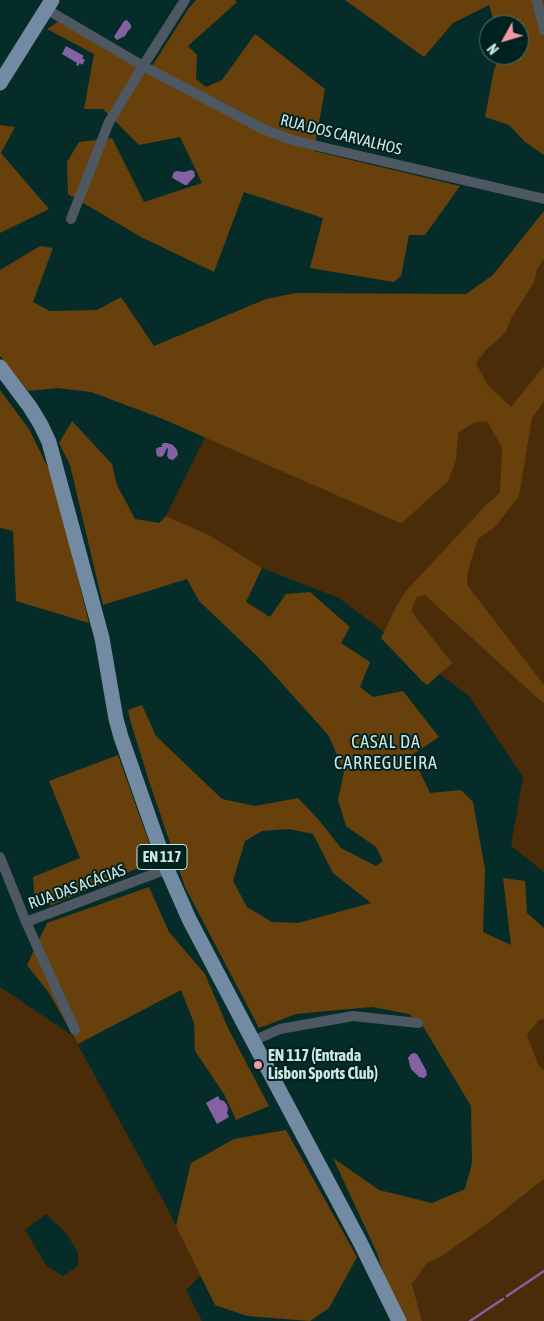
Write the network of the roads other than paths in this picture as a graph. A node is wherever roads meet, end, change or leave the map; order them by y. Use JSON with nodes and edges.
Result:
{"nodes":[{"id":1,"x":185,"y":0,"type":"edge"},
{"id":2,"x":537,"y":0,"type":"edge"},
{"id":3,"x":49,"y":4,"type":"edge"},
{"id":4,"x":544,"y":30,"type":"edge"},
{"id":5,"x":143,"y":66,"type":"junction"},
{"id":6,"x":0,"y":83,"type":"edge"},
{"id":7,"x":544,"y":199,"type":"edge"},
{"id":8,"x":71,"y":218,"type":"dead end"},
{"id":9,"x":0,"y":367,"type":"edge"},
{"id":10,"x":0,"y":857,"type":"edge"},
{"id":11,"x":167,"y":869,"type":"junction"},
{"id":12,"x":26,"y":922,"type":"junction"},
{"id":13,"x":418,"y":1023,"type":"dead end"},
{"id":14,"x":75,"y":1030,"type":"dead end"},
{"id":15,"x":253,"y":1041,"type":"junction"},
{"id":16,"x":399,"y":1321,"type":"edge"}],
"edges":[{"from":1,"to":5,"type":"street"},
{"from":2,"to":4,"type":"street"},
{"from":3,"to":5,"type":"street","name":"RUA DOS CARVALHOS"},
{"from":3,"to":6,"type":"main road"},
{"from":5,"to":7,"type":"street","name":"RUA DOS CARVALHOS"},
{"from":5,"to":8,"type":"street"},
{"from":9,"to":11,"type":"main road","number":"EN 117"},
{"from":10,"to":12,"type":"street","name":"RUA DAS ACÁCIAS"},
{"from":11,"to":12,"type":"street","name":"RUA DAS ACÁCIAS"},
{"from":11,"to":15,"type":"main road","number":"EN 117"},
{"from":12,"to":14,"type":"street","name":"RUA DAS ACÁCIAS"},
{"from":13,"to":15,"type":"street"},
{"from":15,"to":16,"type":"main road","number":"EN 117"}]}
